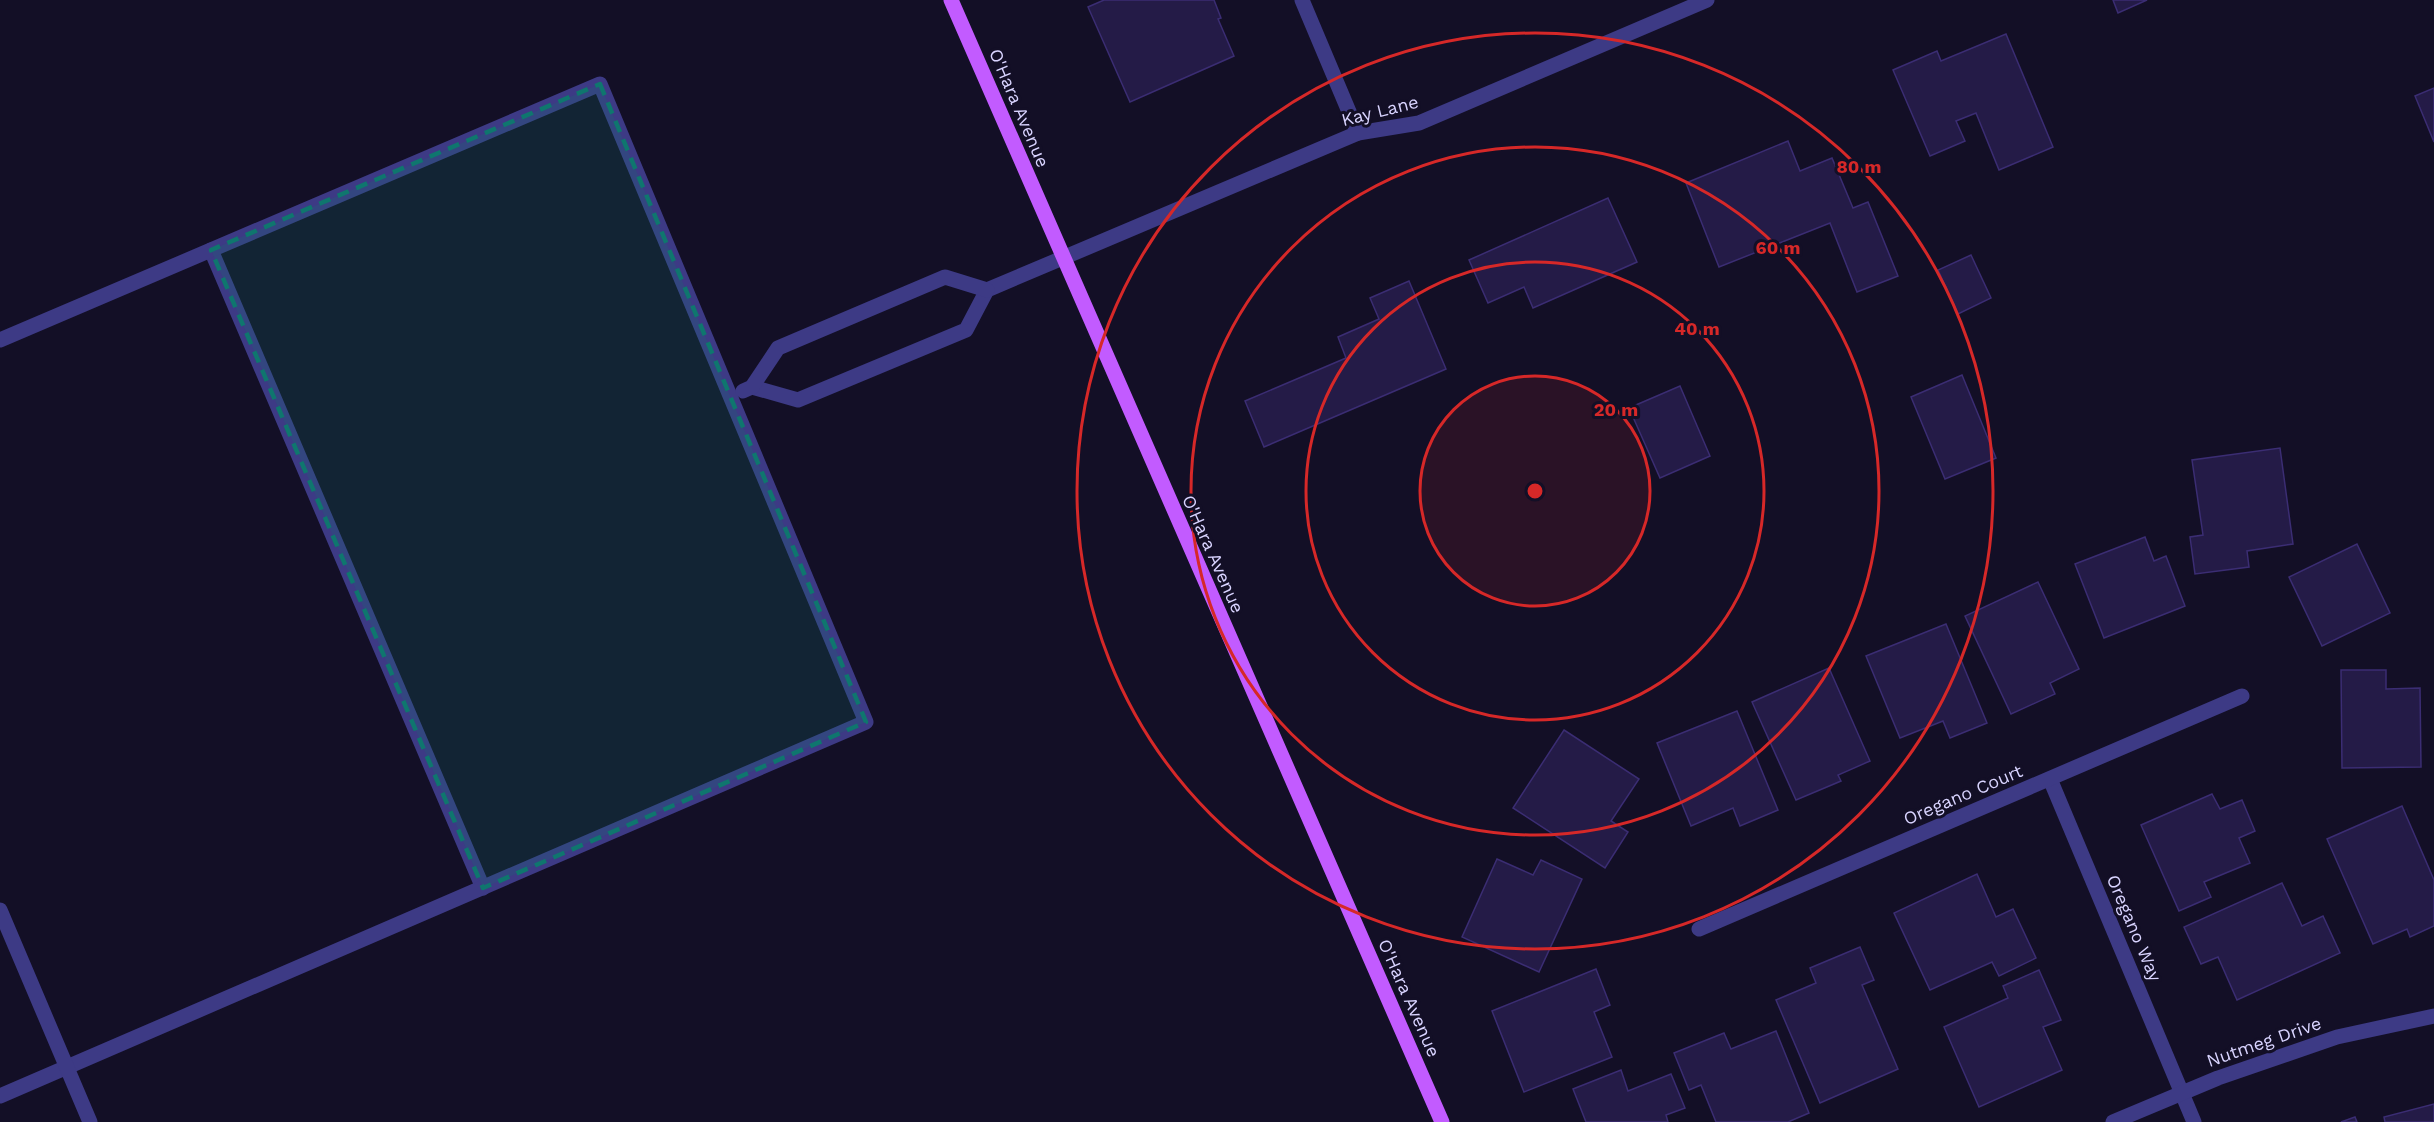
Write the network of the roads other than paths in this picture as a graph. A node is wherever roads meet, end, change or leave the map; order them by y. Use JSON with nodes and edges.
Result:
{"nodes":[{"id":1,"x":951,"y":0,"type":"edge"},
{"id":2,"x":1302,"y":0,"type":"edge"},
{"id":3,"x":1707,"y":0,"type":"edge"},
{"id":4,"x":1358,"y":133,"type":"junction"},
{"id":5,"x":211,"y":250,"type":"junction"},
{"id":6,"x":1062,"y":257,"type":"junction"},
{"id":7,"x":987,"y":290,"type":"junction"},
{"id":8,"x":0,"y":339,"type":"edge"},
{"id":9,"x":752,"y":387,"type":"junction"},
{"id":10,"x":730,"y":396,"type":"junction"},
{"id":11,"x":2242,"y":696,"type":"dead end"},
{"id":12,"x":2050,"y":779,"type":"junction"},
{"id":13,"x":483,"y":888,"type":"junction"},
{"id":14,"x":0,"y":910,"type":"edge"},
{"id":15,"x":1699,"y":928,"type":"dead end"},
{"id":16,"x":2434,"y":1016,"type":"edge"},
{"id":17,"x":68,"y":1067,"type":"junction"},
{"id":18,"x":2182,"y":1092,"type":"junction"},
{"id":19,"x":0,"y":1096,"type":"edge"},
{"id":20,"x":90,"y":1122,"type":"edge"},
{"id":21,"x":1442,"y":1122,"type":"edge"},
{"id":22,"x":2113,"y":1122,"type":"edge"},
{"id":23,"x":2194,"y":1122,"type":"edge"}],
"edges":[{"from":1,"to":6,"type":"main road","name":"O'Hara Avenue"},
{"from":2,"to":4,"type":"street"},
{"from":3,"to":4,"type":"street","name":"Kay Lane"},
{"from":4,"to":6,"type":"street","name":"Kay Lane"},
{"from":5,"to":8,"type":"street"},
{"from":5,"to":10,"type":"street"},
{"from":5,"to":13,"type":"street"},
{"from":6,"to":7,"type":"street","name":"Kay Lane"},
{"from":6,"to":21,"type":"main road","name":"O'Hara Avenue"},
{"from":7,"to":9,"type":"street"},
{"from":7,"to":9,"type":"street"},
{"from":9,"to":10,"type":"street"},
{"from":10,"to":13,"type":"street"},
{"from":11,"to":12,"type":"street","name":"Oregano Court"},
{"from":12,"to":15,"type":"street","name":"Oregano Court"},
{"from":12,"to":18,"type":"street","name":"Oregano Way"},
{"from":13,"to":17,"type":"street"},
{"from":14,"to":17,"type":"street"},
{"from":16,"to":18,"type":"street","name":"Nutmeg Drive"},
{"from":17,"to":19,"type":"street"},
{"from":17,"to":20,"type":"street"},
{"from":18,"to":22,"type":"street","name":"Nutmeg Drive"},
{"from":18,"to":23,"type":"street","name":"Oregano Way"}]}
